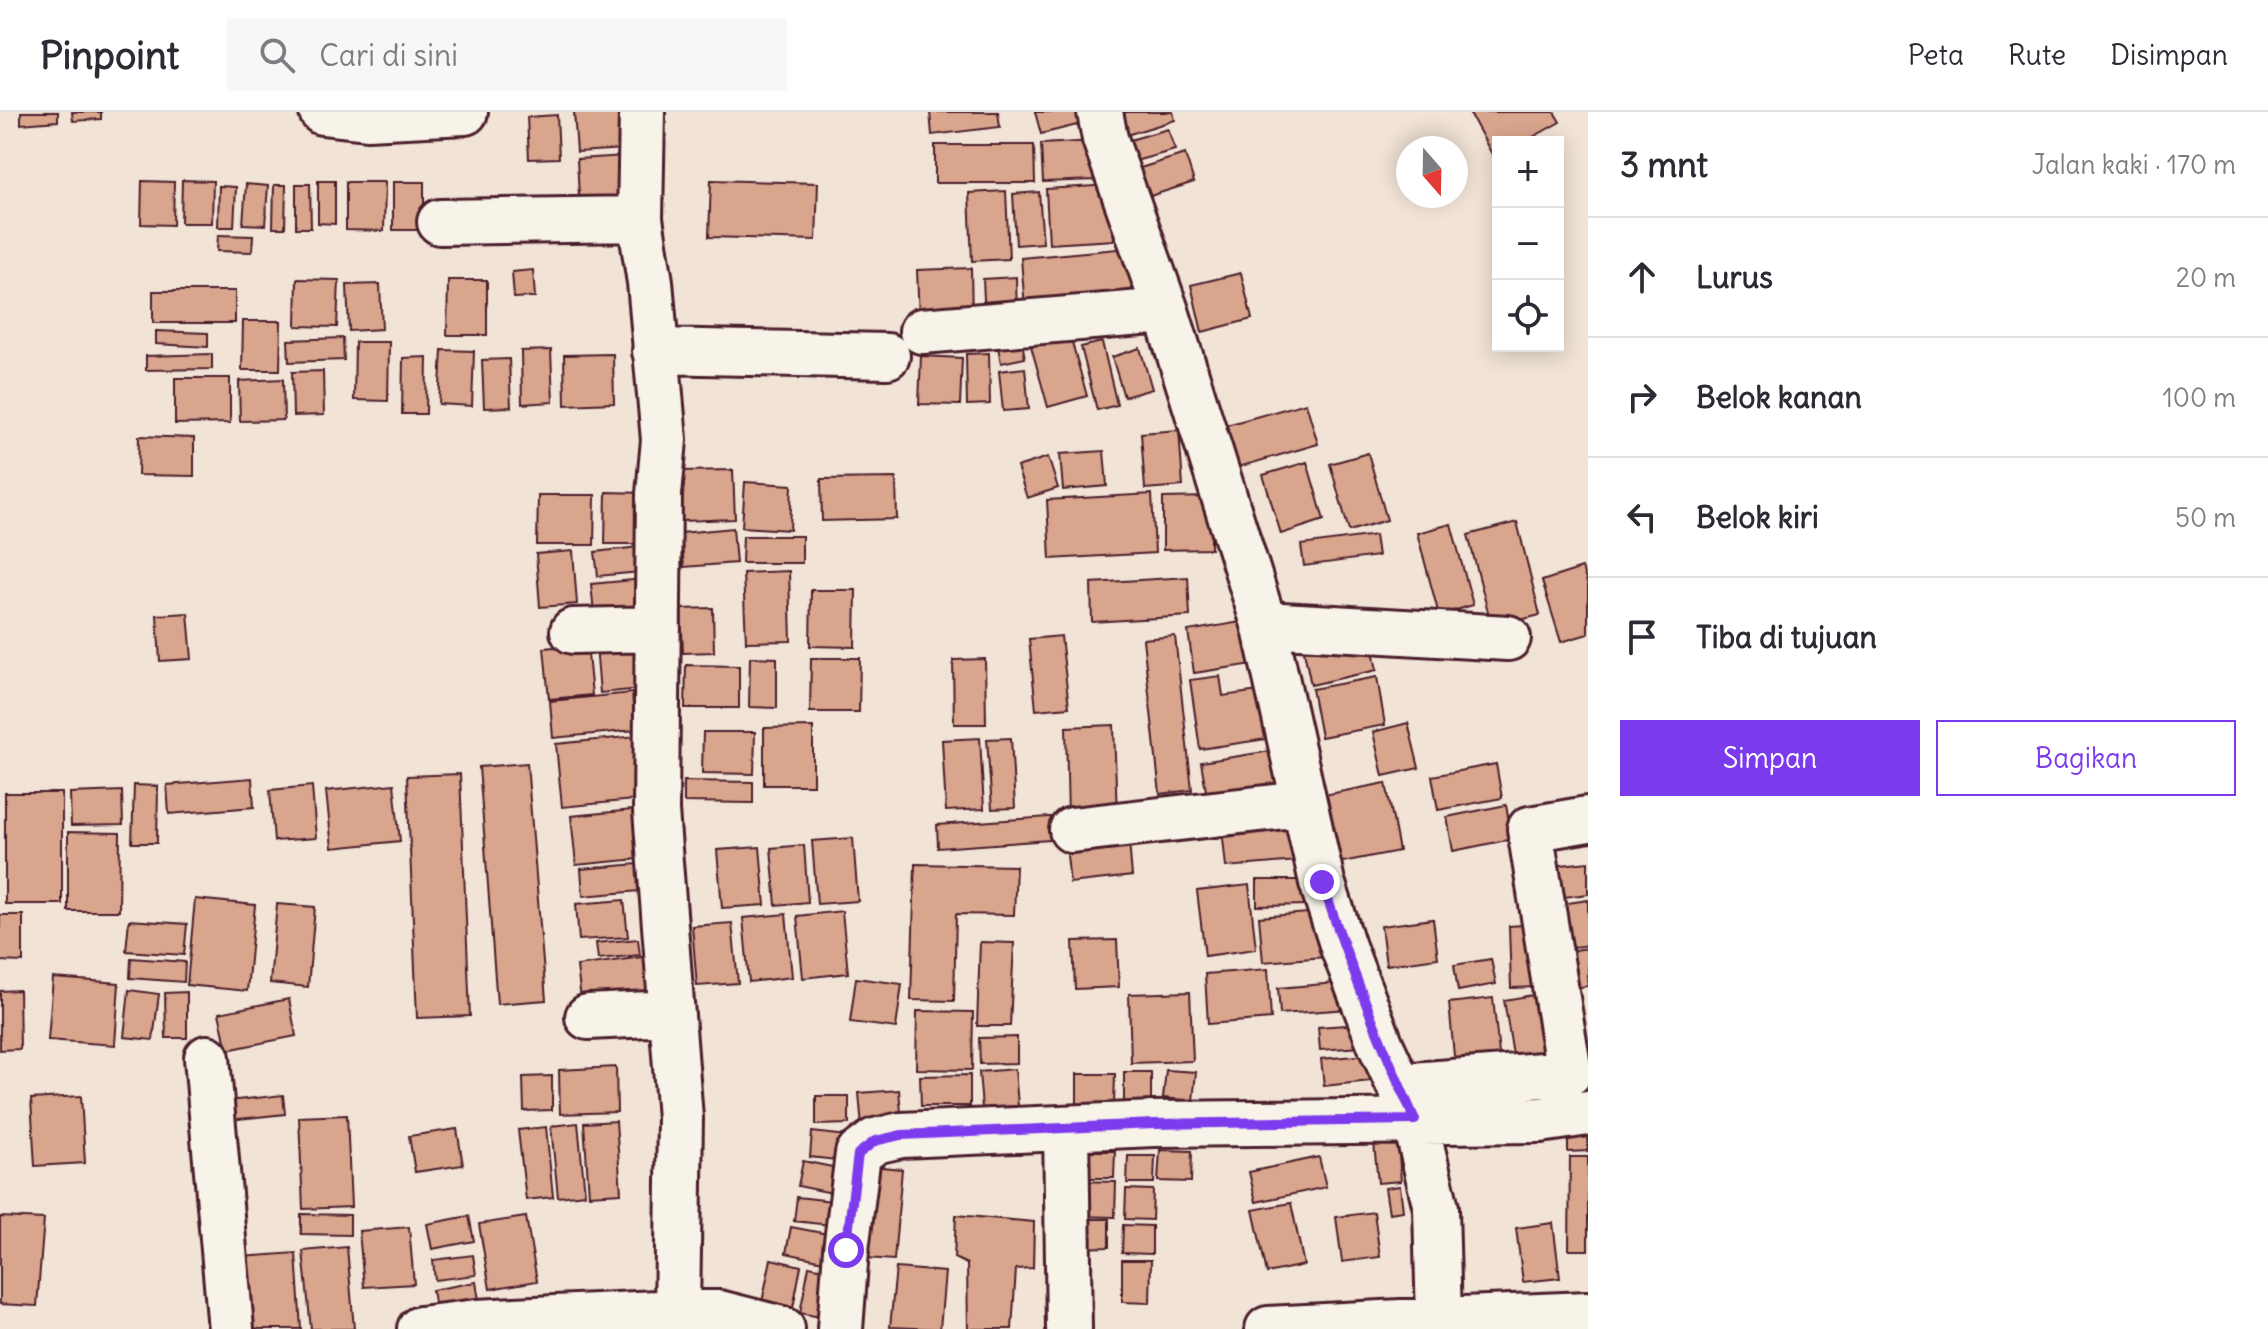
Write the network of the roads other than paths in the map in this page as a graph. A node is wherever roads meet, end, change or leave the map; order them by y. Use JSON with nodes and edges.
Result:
{"nodes":[{"id":1,"x":322,"y":112,"type":"edge"},
{"id":2,"x":465,"y":112,"type":"edge"},
{"id":3,"x":642,"y":112,"type":"edge"},
{"id":4,"x":1100,"y":112,"type":"edge"},
{"id":5,"x":640,"y":219,"type":"junction"},
{"id":6,"x":440,"y":222,"type":"dead end"},
{"id":7,"x":1166,"y":311,"type":"junction"},
{"id":8,"x":655,"y":351,"type":"junction"},
{"id":9,"x":1264,"y":624,"type":"junction"},
{"id":10,"x":658,"y":629,"type":"junction"},
{"id":11,"x":573,"y":631,"type":"dead end"},
{"id":12,"x":1508,"y":638,"type":"dead end"},
{"id":13,"x":1303,"y":804,"type":"junction"},
{"id":14,"x":1588,"y":819,"type":"edge"},
{"id":15,"x":1072,"y":830,"type":"dead end"},
{"id":16,"x":671,"y":1013,"type":"junction"},
{"id":17,"x":588,"y":1017,"type":"dead end"},
{"id":18,"x":207,"y":1058,"type":"dead end"},
{"id":19,"x":1408,"y":1103,"type":"junction"},
{"id":20,"x":1588,"y":1113,"type":"edge"},
{"id":21,"x":1066,"y":1128,"type":"junction"},
{"id":22,"x":698,"y":1313,"type":"junction"},
{"id":23,"x":1588,"y":1314,"type":"edge"},
{"id":24,"x":529,"y":1324,"type":"edge"},
{"id":25,"x":1439,"y":1324,"type":"edge"},
{"id":26,"x":231,"y":1329,"type":"edge"},
{"id":27,"x":420,"y":1329,"type":"edge"},
{"id":28,"x":782,"y":1329,"type":"edge"},
{"id":29,"x":840,"y":1329,"type":"edge"},
{"id":30,"x":1069,"y":1329,"type":"edge"},
{"id":31,"x":1268,"y":1329,"type":"edge"}],
"edges":[{"from":1,"to":2,"type":"street"},
{"from":3,"to":5,"type":"street"},
{"from":4,"to":7,"type":"street"},
{"from":5,"to":6,"type":"street"},
{"from":5,"to":8,"type":"street"},
{"from":7,"to":8,"type":"street"},
{"from":7,"to":9,"type":"street"},
{"from":8,"to":10,"type":"street"},
{"from":9,"to":12,"type":"street"},
{"from":9,"to":13,"type":"street"},
{"from":10,"to":11,"type":"street"},
{"from":10,"to":16,"type":"street"},
{"from":13,"to":15,"type":"street"},
{"from":13,"to":19,"type":"street"},
{"from":14,"to":19,"type":"street"},
{"from":16,"to":17,"type":"street"},
{"from":16,"to":22,"type":"street"},
{"from":18,"to":26,"type":"street"},
{"from":19,"to":20,"type":"street"},
{"from":19,"to":21,"type":"street"},
{"from":19,"to":25,"type":"street"},
{"from":21,"to":29,"type":"street"},
{"from":21,"to":30,"type":"street"},
{"from":22,"to":24,"type":"street"},
{"from":22,"to":28,"type":"street"},
{"from":23,"to":25,"type":"street"},
{"from":24,"to":27,"type":"street"},
{"from":25,"to":31,"type":"street"}]}
